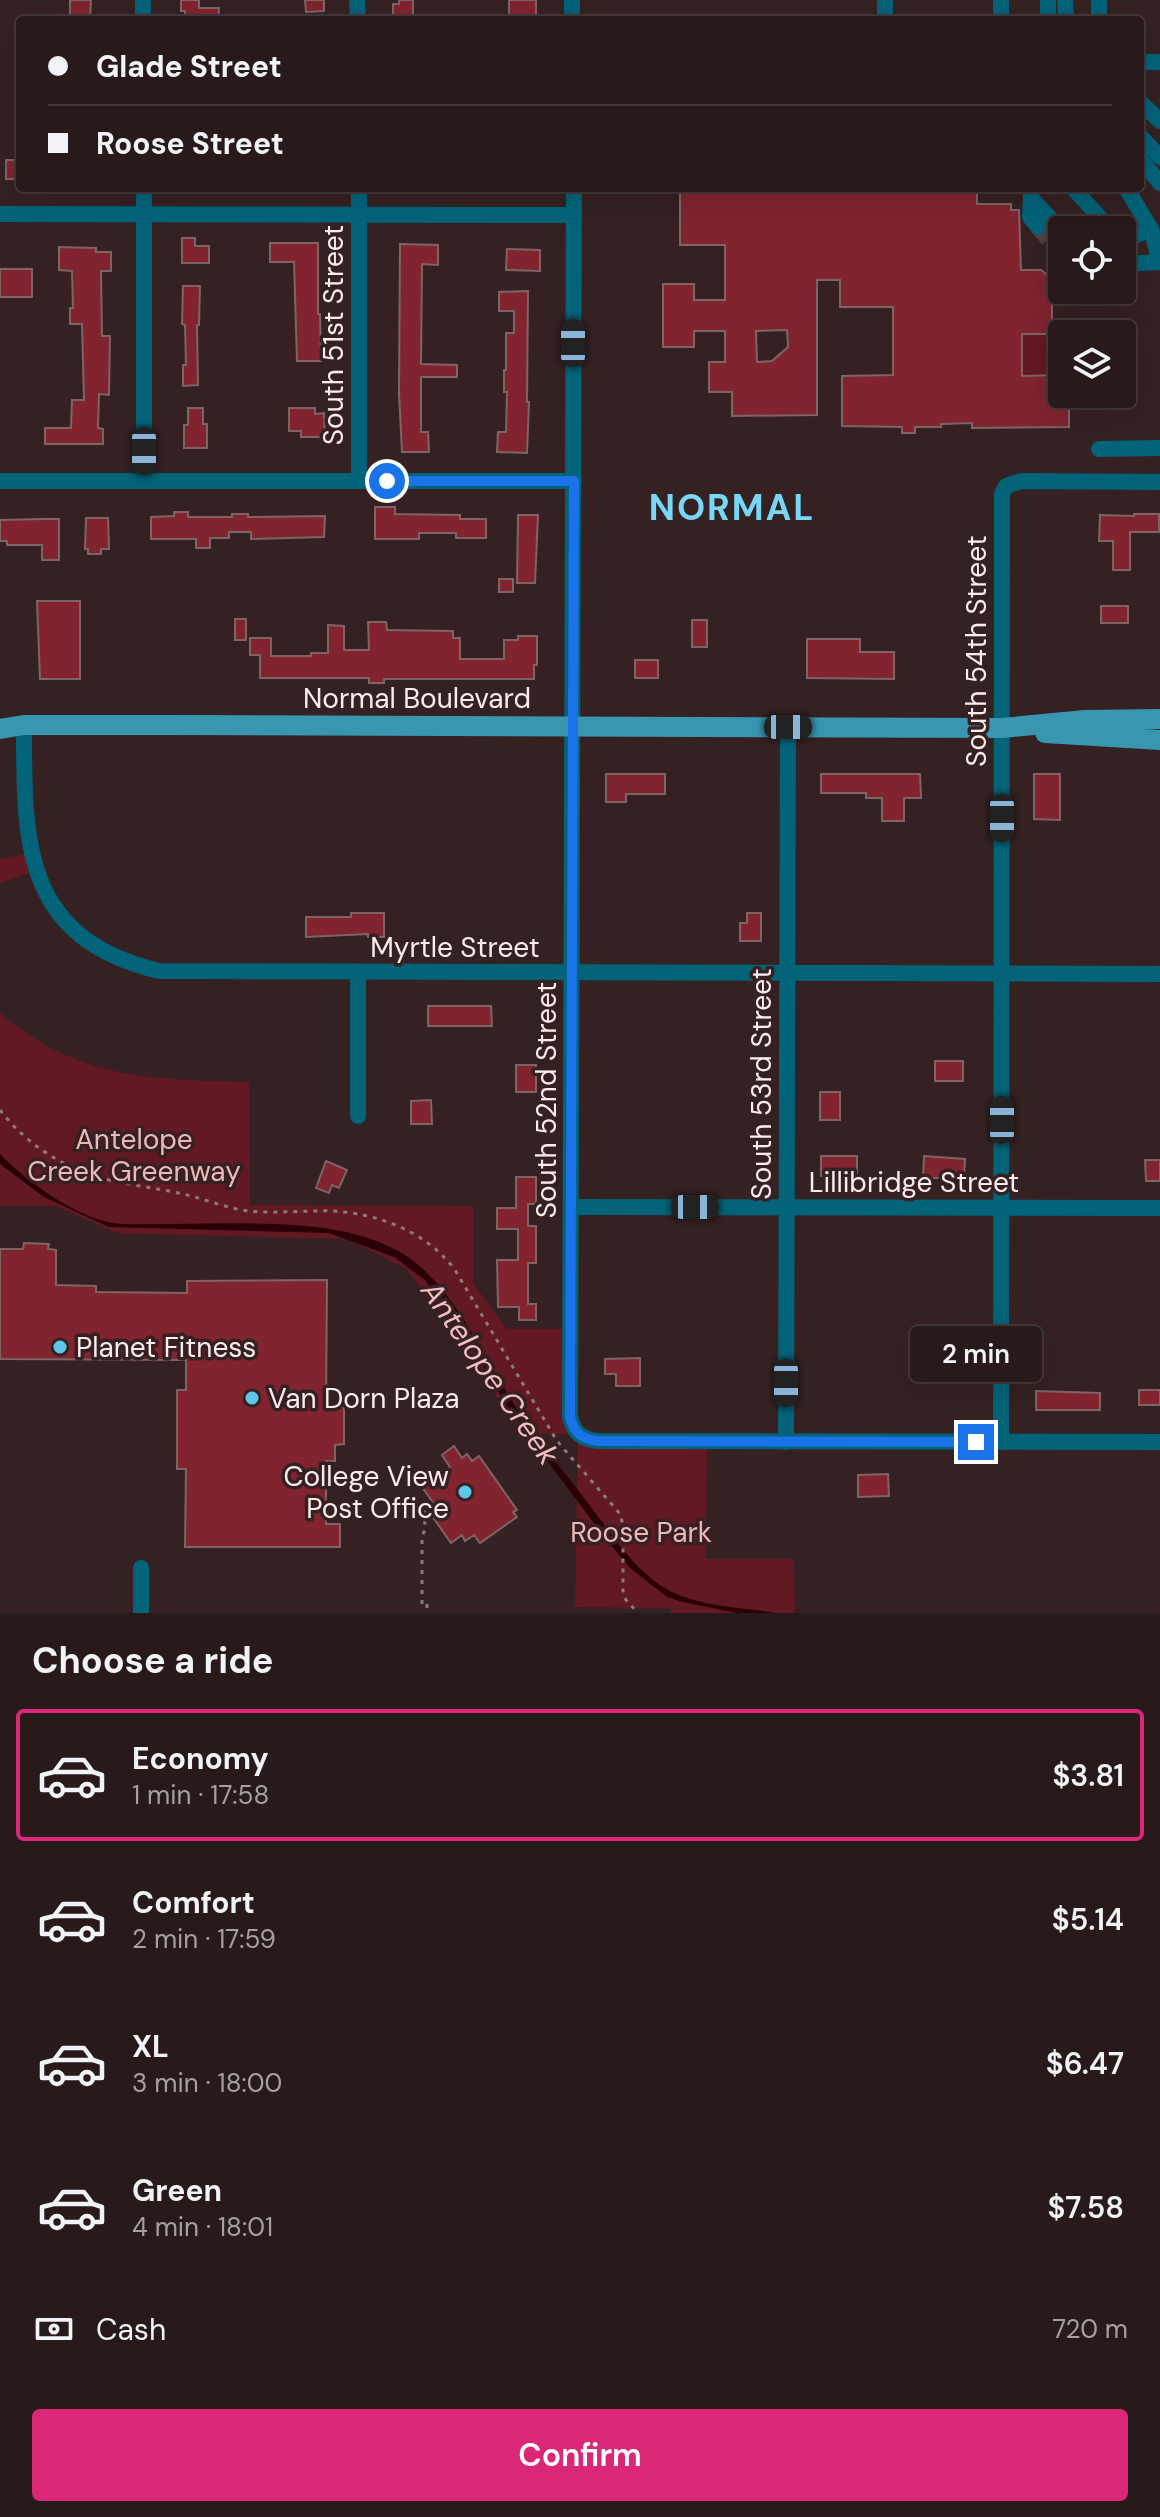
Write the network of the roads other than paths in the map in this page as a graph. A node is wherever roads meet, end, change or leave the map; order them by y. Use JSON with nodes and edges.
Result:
{"nodes":[{"id":1,"x":1144,"y":106,"type":"edge"},
{"id":2,"x":1160,"y":121,"type":"edge"},
{"id":3,"x":1144,"y":140,"type":"edge"},
{"id":4,"x":1160,"y":157,"type":"edge"},
{"id":5,"x":1144,"y":164,"type":"edge"},
{"id":6,"x":1160,"y":183,"type":"edge"},
{"id":7,"x":144,"y":192,"type":"edge"},
{"id":8,"x":359,"y":192,"type":"edge"},
{"id":9,"x":574,"y":192,"type":"edge"},
{"id":10,"x":1077,"y":192,"type":"edge"},
{"id":11,"x":1128,"y":192,"type":"edge"},
{"id":12,"x":1031,"y":193,"type":"edge"},
{"id":13,"x":0,"y":214,"type":"edge"},
{"id":14,"x":145,"y":214,"type":"junction"},
{"id":15,"x":359,"y":215,"type":"junction"},
{"id":16,"x":574,"y":215,"type":"junction"},
{"id":17,"x":1050,"y":216,"type":"tunnel mouth"},
{"id":18,"x":1098,"y":216,"type":"edge"},
{"id":19,"x":1038,"y":227,"type":"tunnel mouth"},
{"id":20,"x":1151,"y":229,"type":"junction"},
{"id":21,"x":1136,"y":235,"type":"edge"},
{"id":22,"x":1160,"y":262,"type":"edge"},
{"id":23,"x":1136,"y":263,"type":"edge"},
{"id":24,"x":1160,"y":448,"type":"edge"},
{"id":25,"x":1099,"y":449,"type":"dead end"},
{"id":26,"x":0,"y":481,"type":"edge"},
{"id":27,"x":144,"y":481,"type":"junction"},
{"id":28,"x":359,"y":481,"type":"junction"},
{"id":29,"x":574,"y":481,"type":"junction"},
{"id":30,"x":1160,"y":482,"type":"edge"},
{"id":31,"x":1160,"y":719,"type":"edge"},
{"id":32,"x":0,"y":721,"type":"edge"},
{"id":33,"x":24,"y":725,"type":"junction"},
{"id":34,"x":572,"y":727,"type":"junction"},
{"id":35,"x":788,"y":727,"type":"junction"},
{"id":36,"x":1002,"y":728,"type":"junction"},
{"id":37,"x":0,"y":729,"type":"edge"},
{"id":38,"x":1160,"y":740,"type":"edge"},
{"id":39,"x":358,"y":973,"type":"junction"},
{"id":40,"x":573,"y":973,"type":"junction"},
{"id":41,"x":787,"y":974,"type":"junction"},
{"id":42,"x":1002,"y":974,"type":"junction"},
{"id":43,"x":1160,"y":974,"type":"edge"},
{"id":44,"x":358,"y":1116,"type":"dead end"},
{"id":45,"x":572,"y":1207,"type":"junction"},
{"id":46,"x":787,"y":1208,"type":"junction"},
{"id":47,"x":1001,"y":1208,"type":"junction"},
{"id":48,"x":1160,"y":1208,"type":"edge"},
{"id":49,"x":786,"y":1442,"type":"junction"},
{"id":50,"x":1001,"y":1442,"type":"junction"},
{"id":51,"x":1160,"y":1442,"type":"edge"},
{"id":52,"x":141,"y":1568,"type":"dead end"},
{"id":53,"x":141,"y":1613,"type":"edge"}],
"edges":[{"from":1,"to":2,"type":"street"},
{"from":3,"to":4,"type":"street"},
{"from":5,"to":6,"type":"street"},
{"from":7,"to":14,"type":"street"},
{"from":8,"to":15,"type":"street","name":"South 51st Street"},
{"from":9,"to":16,"type":"street","name":"South 52nd Street"},
{"from":10,"to":18,"type":"street"},
{"from":11,"to":20,"type":"street"},
{"from":12,"to":17,"type":"street"},
{"from":12,"to":19,"type":"street"},
{"from":13,"to":14,"type":"street"},
{"from":14,"to":15,"type":"street"},
{"from":14,"to":27,"type":"street"},
{"from":15,"to":16,"type":"street"},
{"from":15,"to":28,"type":"street","name":"South 51st Street"},
{"from":16,"to":29,"type":"street","name":"South 52nd Street"},
{"from":20,"to":21,"type":"street"},
{"from":20,"to":22,"type":"street"},
{"from":22,"to":23,"type":"street"},
{"from":24,"to":25,"type":"street"},
{"from":26,"to":27,"type":"street"},
{"from":27,"to":28,"type":"street"},
{"from":28,"to":29,"type":"street"},
{"from":29,"to":34,"type":"street","name":"South 52nd Street"},
{"from":30,"to":36,"type":"street","name":"South 54th Street"},
{"from":31,"to":36,"type":"main road","name":"Normal Boulevard"},
{"from":32,"to":33,"type":"main road","name":"Normal Boulevard"},
{"from":33,"to":34,"type":"main road","name":"Normal Boulevard"},
{"from":33,"to":37,"type":"main road","name":"Normal Boulevard"},
{"from":33,"to":39,"type":"street","name":"Myrtle Street"},
{"from":34,"to":35,"type":"main road","name":"Normal Boulevard"},
{"from":34,"to":40,"type":"street","name":"South 52nd Street"},
{"from":35,"to":36,"type":"main road","name":"Normal Boulevard"},
{"from":35,"to":41,"type":"street","name":"South 53rd Street"},
{"from":36,"to":38,"type":"main road","name":"Normal Boulevard"},
{"from":36,"to":42,"type":"street","name":"South 54th Street"},
{"from":39,"to":40,"type":"street","name":"Myrtle Street"},
{"from":39,"to":44,"type":"street"},
{"from":40,"to":41,"type":"street","name":"Myrtle Street"},
{"from":40,"to":45,"type":"street","name":"South 52nd Street"},
{"from":41,"to":42,"type":"street","name":"Myrtle Street"},
{"from":41,"to":46,"type":"street","name":"South 53rd Street"},
{"from":42,"to":43,"type":"street","name":"Myrtle Street"},
{"from":42,"to":47,"type":"street","name":"South 54th Street"},
{"from":45,"to":46,"type":"street","name":"Lillibridge Street"},
{"from":45,"to":49,"type":"street","name":"South 52nd Street"},
{"from":46,"to":47,"type":"street","name":"Lillibridge Street"},
{"from":46,"to":49,"type":"street","name":"South 53rd Street"},
{"from":47,"to":48,"type":"street","name":"Lillibridge Street"},
{"from":47,"to":50,"type":"street","name":"South 54th Street"},
{"from":49,"to":50,"type":"street"},
{"from":50,"to":51,"type":"street"},
{"from":52,"to":53,"type":"street"}]}
